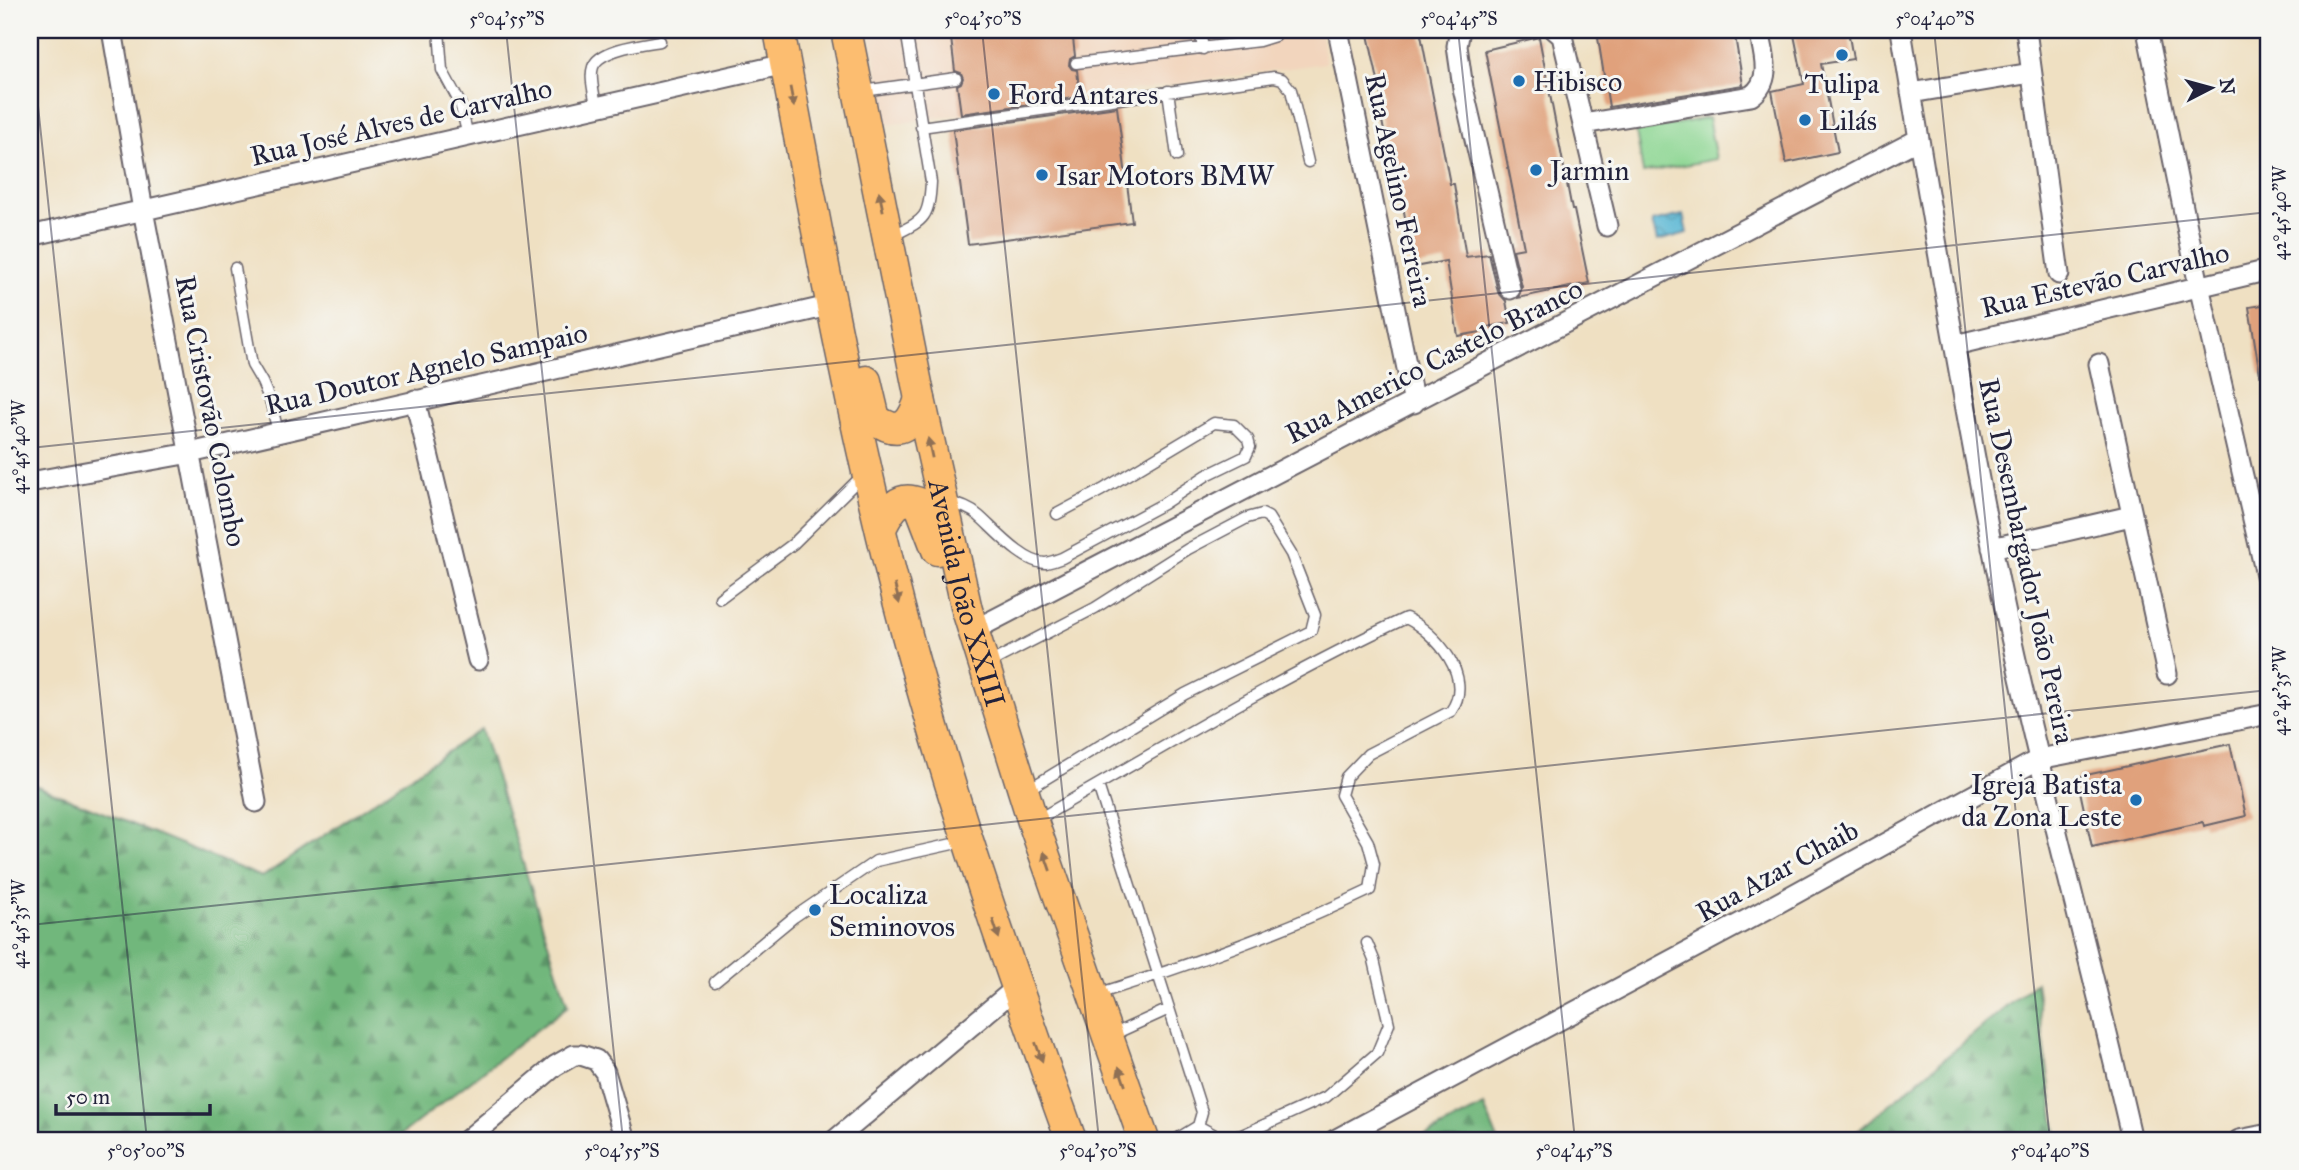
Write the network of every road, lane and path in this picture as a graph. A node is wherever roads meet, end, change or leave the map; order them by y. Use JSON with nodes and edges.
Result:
{"nodes":[{"id":1,"x":112,"y":30,"type":"edge"},
{"id":2,"x":439,"y":30,"type":"edge"},
{"id":3,"x":779,"y":30,"type":"edge"},
{"id":4,"x":846,"y":30,"type":"edge"},
{"id":5,"x":906,"y":30,"type":"edge"},
{"id":6,"x":1200,"y":30,"type":"edge"},
{"id":7,"x":1276,"y":30,"type":"edge"},
{"id":8,"x":1338,"y":30,"type":"edge"},
{"id":9,"x":1460,"y":30,"type":"edge"},
{"id":10,"x":1759,"y":30,"type":"edge"},
{"id":11,"x":1901,"y":30,"type":"edge"},
{"id":12,"x":2026,"y":30,"type":"edge"},
{"id":13,"x":2147,"y":30,"type":"edge"},
{"id":14,"x":1562,"y":32,"type":"edge"},
{"id":15,"x":660,"y":41,"type":"dead end"},
{"id":16,"x":1203,"y":49,"type":"junction"},
{"id":17,"x":1076,"y":63,"type":"dead end"},
{"id":18,"x":785,"y":64,"type":"junction"},
{"id":19,"x":2031,"y":72,"type":"junction"},
{"id":20,"x":956,"y":78,"type":"dead end"},
{"id":21,"x":915,"y":84,"type":"junction"},
{"id":22,"x":859,"y":92,"type":"junction"},
{"id":23,"x":1168,"y":92,"type":"junction"},
{"id":24,"x":1911,"y":93,"type":"junction"},
{"id":25,"x":596,"y":107,"type":"junction"},
{"id":26,"x":1583,"y":124,"type":"junction"},
{"id":27,"x":921,"y":127,"type":"junction"},
{"id":28,"x":468,"y":136,"type":"junction"},
{"id":29,"x":1919,"y":139,"type":"junction"},
{"id":30,"x":1177,"y":156,"type":"dead end"},
{"id":31,"x":1308,"y":162,"type":"dead end"},
{"id":32,"x":143,"y":210,"type":"junction"},
{"id":33,"x":1607,"y":226,"type":"dead end"},
{"id":34,"x":30,"y":236,"type":"edge"},
{"id":35,"x":888,"y":238,"type":"junction"},
{"id":36,"x":235,"y":268,"type":"dead end"},
{"id":37,"x":2269,"y":270,"type":"edge"},
{"id":38,"x":2059,"y":274,"type":"dead end"},
{"id":39,"x":2199,"y":286,"type":"junction"},
{"id":40,"x":1510,"y":289,"type":"dead end"},
{"id":41,"x":833,"y":305,"type":"junction"},
{"id":42,"x":1955,"y":345,"type":"junction"},
{"id":43,"x":2099,"y":364,"type":"dead end"},
{"id":44,"x":920,"y":399,"type":"junction"},
{"id":45,"x":415,"y":400,"type":"junction"},
{"id":46,"x":1414,"y":403,"type":"junction"},
{"id":47,"x":278,"y":432,"type":"junction"},
{"id":48,"x":190,"y":453,"type":"junction"},
{"id":49,"x":867,"y":471,"type":"junction"},
{"id":50,"x":30,"y":482,"type":"edge"},
{"id":51,"x":941,"y":500,"type":"junction"},
{"id":52,"x":1057,"y":514,"type":"dead end"},
{"id":53,"x":2131,"y":516,"type":"junction"},
{"id":54,"x":881,"y":528,"type":"junction"},
{"id":55,"x":1992,"y":548,"type":"junction"},
{"id":56,"x":2269,"y":588,"type":"edge"},
{"id":57,"x":720,"y":598,"type":"dead end"},
{"id":58,"x":970,"y":620,"type":"junction"},
{"id":59,"x":478,"y":660,"type":"dead end"},
{"id":60,"x":985,"y":665,"type":"junction"},
{"id":61,"x":2166,"y":674,"type":"dead end"},
{"id":62,"x":2269,"y":715,"type":"edge"},
{"id":63,"x":2039,"y":759,"type":"junction"},
{"id":64,"x":1098,"y":785,"type":"junction"},
{"id":65,"x":1024,"y":792,"type":"junction"},
{"id":66,"x":256,"y":802,"type":"dead end"},
{"id":67,"x":1033,"y":822,"type":"junction"},
{"id":68,"x":967,"y":841,"type":"junction"},
{"id":69,"x":1367,"y":943,"type":"dead end"},
{"id":70,"x":1160,"y":974,"type":"junction"},
{"id":71,"x":715,"y":982,"type":"dead end"},
{"id":72,"x":1016,"y":988,"type":"junction"},
{"id":73,"x":1094,"y":995,"type":"junction"},
{"id":74,"x":1169,"y":1009,"type":"junction"},
{"id":75,"x":1108,"y":1036,"type":"junction"},
{"id":76,"x":1198,"y":1126,"type":"junction"},
{"id":77,"x":2269,"y":1134,"type":"edge"},
{"id":78,"x":467,"y":1140,"type":"edge"},
{"id":79,"x":625,"y":1140,"type":"edge"},
{"id":80,"x":835,"y":1140,"type":"edge"},
{"id":81,"x":1071,"y":1140,"type":"edge"},
{"id":82,"x":1144,"y":1140,"type":"edge"},
{"id":83,"x":1175,"y":1140,"type":"edge"},
{"id":84,"x":1335,"y":1140,"type":"edge"},
{"id":85,"x":2133,"y":1140,"type":"edge"},
{"id":86,"x":2239,"y":1140,"type":"edge"}],
"edges":[{"from":1,"to":32,"type":"street","name":"Rua Cristovão Colombo"},
{"from":2,"to":28,"type":"lane"},
{"from":3,"to":18,"type":"main road"},
{"from":4,"to":22,"type":"main road","name":"Avenida João XXIII"},
{"from":5,"to":21,"type":"lane"},
{"from":6,"to":16,"type":"lane"},
{"from":7,"to":16,"type":"lane"},
{"from":8,"to":46,"type":"street","name":"Rua Agelino Ferreira"},
{"from":9,"to":40,"type":"street"},
{"from":10,"to":26,"type":"street"},
{"from":11,"to":24,"type":"street","name":"Rua Desembargador João Pereira"},
{"from":12,"to":19,"type":"street"},
{"from":13,"to":39,"type":"street"},
{"from":14,"to":26,"type":"street"},
{"from":15,"to":25,"type":"lane"},
{"from":16,"to":17,"type":"lane"},
{"from":18,"to":25,"type":"street","name":"Rua José Alves de Carvalho"},
{"from":18,"to":41,"type":"main road","one_way":true},
{"from":19,"to":24,"type":"street"},
{"from":19,"to":38,"type":"street"},
{"from":20,"to":21,"type":"lane"},
{"from":21,"to":22,"type":"lane"},
{"from":21,"to":27,"type":"lane"},
{"from":35,"to":22,"type":"main road","name":"Avenida João XXIII","one_way":true},
{"from":23,"to":27,"type":"lane"},
{"from":23,"to":30,"type":"lane"},
{"from":23,"to":31,"type":"lane"},
{"from":24,"to":29,"type":"street","name":"Rua Desembargador João Pereira"},
{"from":25,"to":28,"type":"street","name":"Rua José Alves de Carvalho"},
{"from":26,"to":33,"type":"street"},
{"from":27,"to":35,"type":"lane"},
{"from":28,"to":32,"type":"street","name":"Rua José Alves de Carvalho"},
{"from":29,"to":42,"type":"street","name":"Rua Desembargador João Pereira"},
{"from":29,"to":46,"type":"street","name":"Rua Americo Castelo Branco"},
{"from":32,"to":34,"type":"street","name":"Rua José Alves de Carvalho"},
{"from":32,"to":48,"type":"street","name":"Rua Cristovão Colombo"},
{"from":35,"to":44,"type":"main road","name":"Avenida João XXIII"},
{"from":36,"to":47,"type":"lane"},
{"from":37,"to":39,"type":"street","name":"Rua Estevão Carvalho"},
{"from":39,"to":42,"type":"street","name":"Rua Estevão Carvalho"},
{"from":39,"to":56,"type":"street"},
{"from":41,"to":44,"type":"main road"},
{"from":41,"to":45,"type":"street","name":"Rua Doutor Agnelo Sampaio"},
{"from":41,"to":49,"type":"main road"},
{"from":42,"to":55,"type":"street","name":"Rua Desembargador João Pereira"},
{"from":43,"to":53,"type":"street"},
{"from":51,"to":44,"type":"main road","name":"Avenida João XXIII","one_way":true},
{"from":45,"to":47,"type":"street","name":"Rua Doutor Agnelo Sampaio"},
{"from":45,"to":59,"type":"street"},
{"from":46,"to":58,"type":"street","name":"Rua Americo Castelo Branco"},
{"from":47,"to":48,"type":"street","name":"Rua Doutor Agnelo Sampaio"},
{"from":48,"to":50,"type":"street","name":"Rua Doutor Agnelo Sampaio"},
{"from":48,"to":66,"type":"street","name":"Rua Cristovão Colombo"},
{"from":49,"to":54,"type":"main road"},
{"from":49,"to":57,"type":"lane"},
{"from":51,"to":52,"type":"lane"},
{"from":51,"to":58,"type":"main road","name":"Avenida João XXIII"},
{"from":53,"to":55,"type":"street"},
{"from":53,"to":61,"type":"street"},
{"from":54,"to":58,"type":"main road"},
{"from":54,"to":68,"type":"main road","one_way":true},
{"from":55,"to":63,"type":"street","name":"Rua Desembargador João Pereira"},
{"from":58,"to":60,"type":"main road","name":"Avenida João XXIII"},
{"from":60,"to":65,"type":"main road","name":"Avenida João XXIII"},
{"from":60,"to":65,"type":"lane"},
{"from":62,"to":63,"type":"street","name":"Rua Azar Chaib"},
{"from":63,"to":84,"type":"street","name":"Rua Azar Chaib"},
{"from":63,"to":85,"type":"street","name":"Rua Desembargador João Pereira"},
{"from":64,"to":67,"type":"lane"},
{"from":64,"to":70,"type":"lane"},
{"from":64,"to":70,"type":"lane"},
{"from":65,"to":67,"type":"main road","name":"Avenida João XXIII"},
{"from":73,"to":67,"type":"main road","name":"Avenida João XXIII","one_way":true},
{"from":68,"to":71,"type":"lane"},
{"from":68,"to":72,"type":"main road","one_way":true},
{"from":69,"to":76,"type":"lane"},
{"from":70,"to":73,"type":"lane"},
{"from":70,"to":74,"type":"lane"},
{"from":72,"to":80,"type":"street"},
{"from":72,"to":81,"type":"main road","one_way":true},
{"from":73,"to":75,"type":"main road","name":"Avenida João XXIII"},
{"from":74,"to":75,"type":"lane"},
{"from":74,"to":76,"type":"lane"},
{"from":82,"to":75,"type":"main road","name":"Avenida João XXIII","one_way":true},
{"from":76,"to":83,"type":"lane"},
{"from":77,"to":86,"type":"street"},
{"from":78,"to":79,"type":"street"}]}
